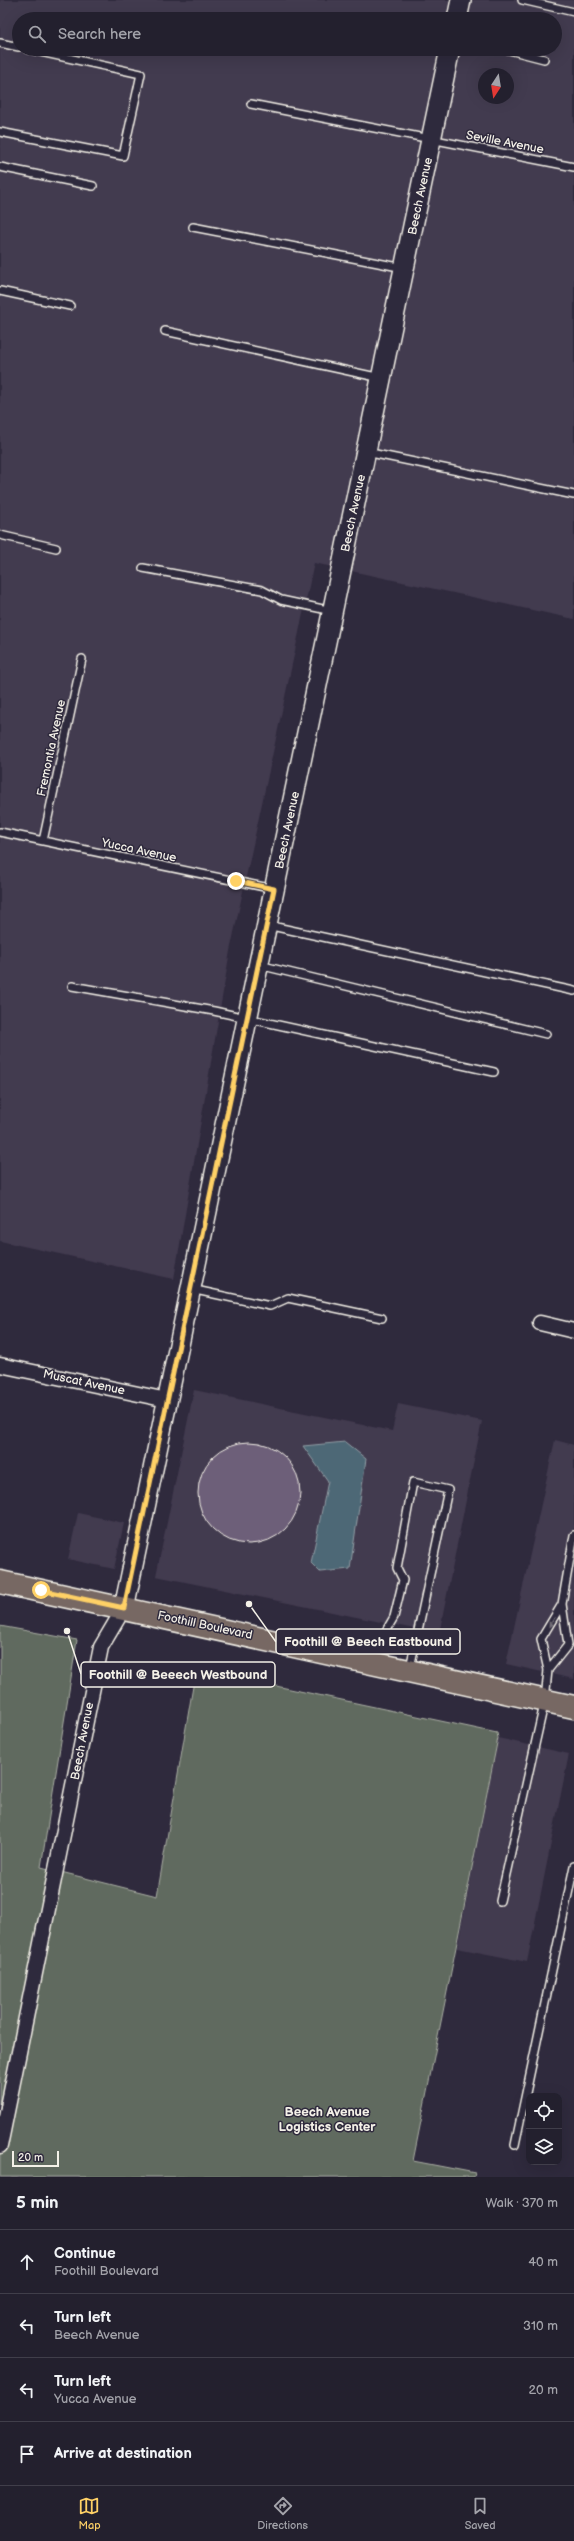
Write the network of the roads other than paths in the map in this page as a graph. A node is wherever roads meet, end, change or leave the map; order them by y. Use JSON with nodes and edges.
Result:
{"nodes":[{"id":1,"x":461,"y":0,"type":"edge"},
{"id":2,"x":522,"y":0,"type":"edge"},
{"id":3,"x":458,"y":12,"type":"edge"},
{"id":4,"x":574,"y":12,"type":"edge"},
{"id":5,"x":0,"y":43,"type":"edge"},
{"id":6,"x":12,"y":46,"type":"edge"},
{"id":7,"x":59,"y":56,"type":"edge"},
{"id":8,"x":449,"y":56,"type":"edge"},
{"id":9,"x":532,"y":56,"type":"edge"},
{"id":10,"x":544,"y":59,"type":"dead end"},
{"id":11,"x":251,"y":104,"type":"dead end"},
{"id":12,"x":0,"y":132,"type":"edge"},
{"id":13,"x":432,"y":139,"type":"junction"},
{"id":14,"x":0,"y":167,"type":"edge"},
{"id":15,"x":574,"y":167,"type":"edge"},
{"id":16,"x":93,"y":186,"type":"dead end"},
{"id":17,"x":193,"y":227,"type":"dead end"},
{"id":18,"x":404,"y":268,"type":"junction"},
{"id":19,"x":0,"y":291,"type":"edge"},
{"id":20,"x":70,"y":306,"type":"dead end"},
{"id":21,"x":166,"y":331,"type":"dead end"},
{"id":22,"x":381,"y":378,"type":"junction"},
{"id":23,"x":366,"y":452,"type":"junction"},
{"id":24,"x":574,"y":495,"type":"edge"},
{"id":25,"x":0,"y":535,"type":"edge"},
{"id":26,"x":56,"y":548,"type":"dead end"},
{"id":27,"x":144,"y":568,"type":"dead end"},
{"id":28,"x":332,"y":612,"type":"junction"},
{"id":29,"x":82,"y":659,"type":"dead end"},
{"id":30,"x":0,"y":832,"type":"edge"},
{"id":31,"x":43,"y":841,"type":"junction"},
{"id":32,"x":274,"y":889,"type":"junction"},
{"id":33,"x":267,"y":925,"type":"junction"},
{"id":34,"x":258,"y":965,"type":"junction"},
{"id":35,"x":72,"y":986,"type":"dead end"},
{"id":36,"x":574,"y":991,"type":"edge"},
{"id":37,"x":247,"y":1019,"type":"junction"},
{"id":38,"x":546,"y":1034,"type":"dead end"},
{"id":39,"x":494,"y":1072,"type":"dead end"},
{"id":40,"x":190,"y":1289,"type":"junction"},
{"id":41,"x":382,"y":1318,"type":"dead end"},
{"id":42,"x":540,"y":1323,"type":"dead end"},
{"id":43,"x":574,"y":1331,"type":"edge"},
{"id":44,"x":0,"y":1365,"type":"edge"},
{"id":45,"x":167,"y":1400,"type":"junction"},
{"id":46,"x":574,"y":1535,"type":"edge"},
{"id":47,"x":0,"y":1582,"type":"edge"},
{"id":48,"x":562,"y":1604,"type":"junction"},
{"id":49,"x":124,"y":1608,"type":"junction"},
{"id":50,"x":368,"y":1661,"type":"junction"},
{"id":51,"x":409,"y":1670,"type":"junction"},
{"id":52,"x":548,"y":1670,"type":"junction"},
{"id":53,"x":545,"y":1700,"type":"junction"},
{"id":54,"x":574,"y":1707,"type":"edge"},
{"id":55,"x":574,"y":1866,"type":"edge"},
{"id":56,"x":500,"y":1901,"type":"dead end"},
{"id":57,"x":515,"y":2145,"type":"dead end"},
{"id":58,"x":0,"y":2146,"type":"edge"}],
"edges":[{"from":1,"to":3,"type":"main road"},
{"from":2,"to":4,"type":"lane"},
{"from":5,"to":6,"type":"lane"},
{"from":7,"to":12,"type":"lane"},
{"from":8,"to":13,"type":"main road","name":"Beech Avenue"},
{"from":9,"to":10,"type":"lane"},
{"from":11,"to":13,"type":"lane","name":"Seville Avenue"},
{"from":13,"to":15,"type":"lane","name":"Seville Avenue"},
{"from":13,"to":18,"type":"main road","name":"Beech Avenue"},
{"from":14,"to":16,"type":"lane"},
{"from":17,"to":18,"type":"lane"},
{"from":18,"to":22,"type":"main road","name":"Beech Avenue"},
{"from":19,"to":20,"type":"lane"},
{"from":21,"to":22,"type":"lane"},
{"from":22,"to":23,"type":"main road","name":"Beech Avenue"},
{"from":23,"to":24,"type":"lane"},
{"from":23,"to":28,"type":"main road","name":"Beech Avenue"},
{"from":25,"to":26,"type":"lane"},
{"from":27,"to":28,"type":"lane"},
{"from":28,"to":32,"type":"main road","name":"Beech Avenue"},
{"from":29,"to":31,"type":"lane","name":"Fremontia Avenue"},
{"from":30,"to":31,"type":"lane","name":"Yucca Avenue"},
{"from":31,"to":32,"type":"lane","name":"Yucca Avenue"},
{"from":32,"to":33,"type":"main road","name":"Beech Avenue"},
{"from":33,"to":34,"type":"main road","name":"Beech Avenue"},
{"from":33,"to":36,"type":"lane"},
{"from":34,"to":37,"type":"main road","name":"Beech Avenue"},
{"from":34,"to":38,"type":"lane"},
{"from":35,"to":37,"type":"lane"},
{"from":37,"to":39,"type":"lane"},
{"from":37,"to":40,"type":"main road","name":"Beech Avenue"},
{"from":40,"to":41,"type":"lane"},
{"from":40,"to":45,"type":"main road","name":"Beech Avenue"},
{"from":42,"to":43,"type":"street"},
{"from":44,"to":45,"type":"street","name":"Muscat Avenue"},
{"from":45,"to":49,"type":"main road","name":"Beech Avenue"},
{"from":46,"to":48,"type":"lane"},
{"from":47,"to":49,"type":"main road","name":"Foothill Boulevard"},
{"from":48,"to":52,"type":"lane","one_way":true},
{"from":48,"to":52,"type":"lane"},
{"from":49,"to":50,"type":"main road","name":"Foothill Boulevard"},
{"from":49,"to":58,"type":"street","name":"Beech Avenue"},
{"from":50,"to":51,"type":"main road","name":"Foothill Boulevard"},
{"from":50,"to":51,"type":"lane"},
{"from":51,"to":53,"type":"main road","name":"Foothill Boulevard"},
{"from":52,"to":53,"type":"lane"},
{"from":53,"to":54,"type":"main road","name":"Foothill Boulevard"},
{"from":53,"to":56,"type":"lane"},
{"from":55,"to":57,"type":"lane"}]}
